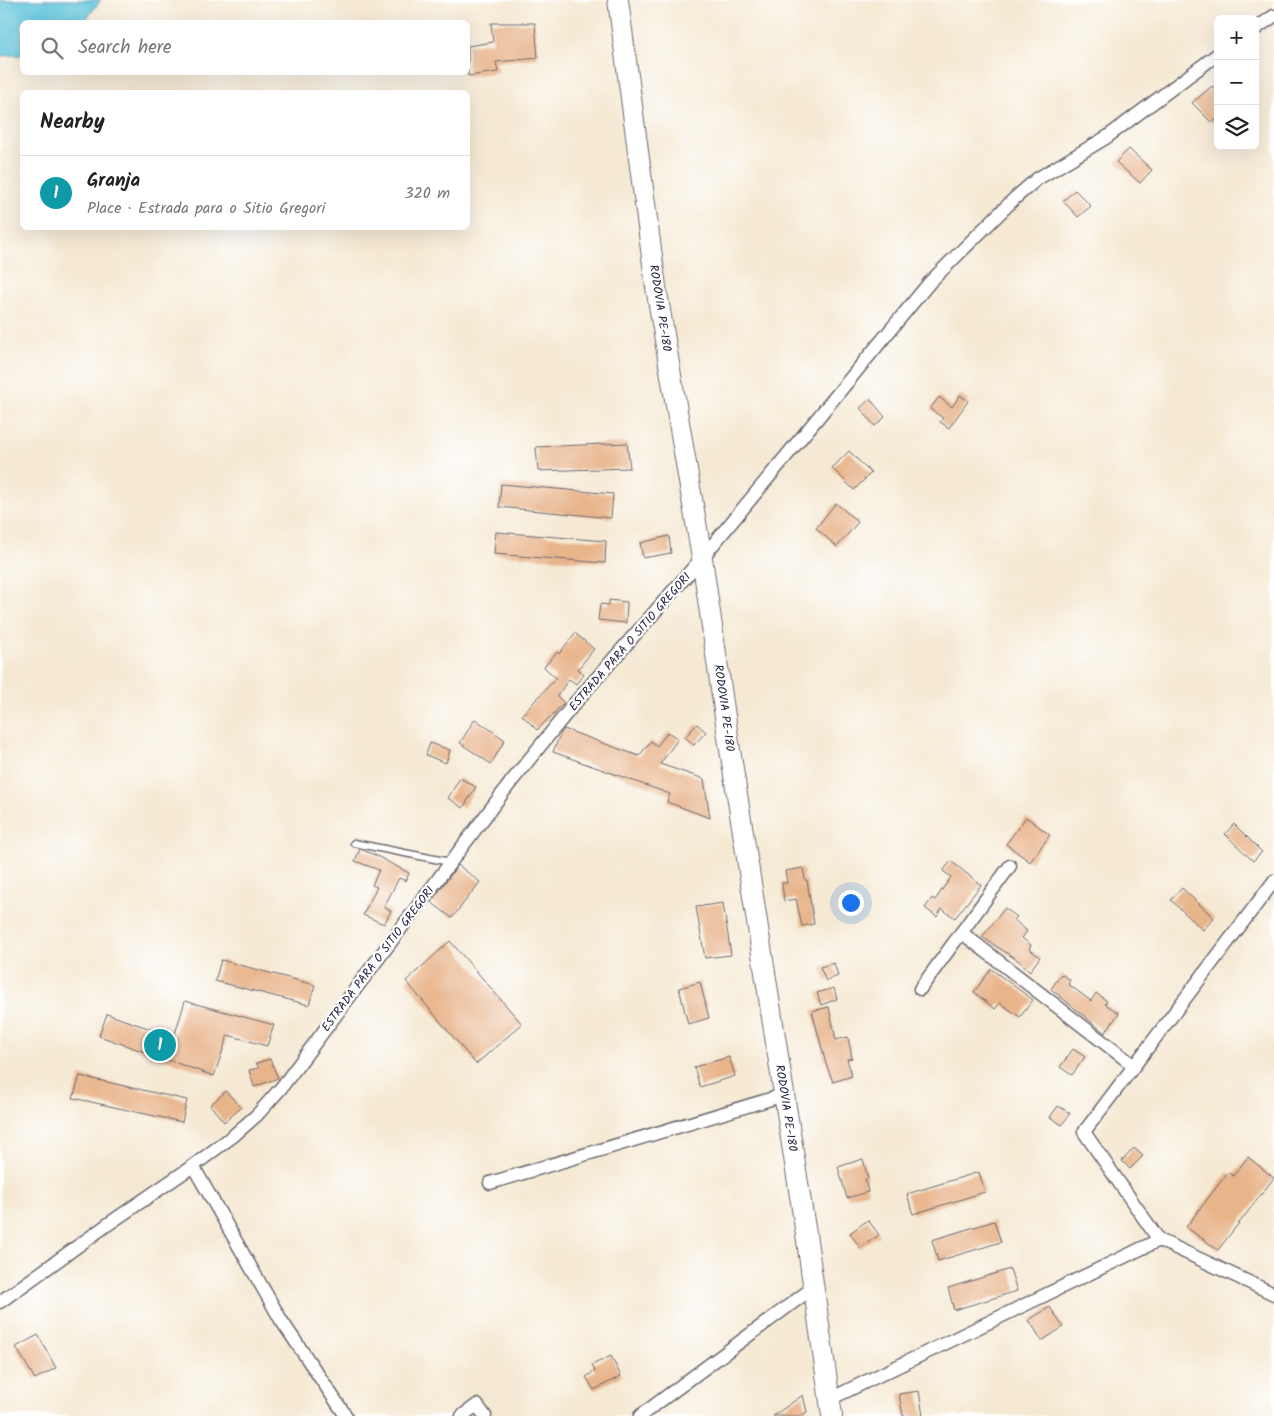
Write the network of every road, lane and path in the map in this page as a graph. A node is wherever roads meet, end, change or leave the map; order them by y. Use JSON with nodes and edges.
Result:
{"nodes":[{"id":1,"x":618,"y":0,"type":"edge"},
{"id":2,"x":1274,"y":16,"type":"edge"},
{"id":3,"x":1259,"y":26,"type":"edge"},
{"id":4,"x":1214,"y":57,"type":"edge"},
{"id":5,"x":702,"y":558,"type":"junction"},
{"id":6,"x":354,"y":843,"type":"dead end"},
{"id":7,"x":450,"y":862,"type":"junction"},
{"id":8,"x":1010,"y":866,"type":"dead end"},
{"id":9,"x":1274,"y":881,"type":"edge"},
{"id":10,"x":962,"y":933,"type":"junction"},
{"id":11,"x":920,"y":989,"type":"dead end"},
{"id":12,"x":1133,"y":1065,"type":"junction"},
{"id":13,"x":784,"y":1095,"type":"junction"},
{"id":14,"x":193,"y":1166,"type":"junction"},
{"id":15,"x":490,"y":1183,"type":"dead end"},
{"id":16,"x":1159,"y":1240,"type":"junction"},
{"id":17,"x":814,"y":1287,"type":"junction"},
{"id":18,"x":1274,"y":1294,"type":"edge"},
{"id":19,"x":0,"y":1302,"type":"edge"},
{"id":20,"x":831,"y":1411,"type":"edge"},
{"id":21,"x":346,"y":1416,"type":"edge"},
{"id":22,"x":462,"y":1416,"type":"edge"},
{"id":23,"x":485,"y":1416,"type":"edge"},
{"id":24,"x":640,"y":1416,"type":"edge"}],
"edges":[{"from":1,"to":5,"type":"main road","name":"RODOVIA PE-180"},
{"from":2,"to":3,"type":"street"},
{"from":4,"to":5,"type":"street","name":"ESTRADA PARA O SITIO GREGORI"},
{"from":5,"to":7,"type":"street","name":"ESTRADA PARA O SITIO GREGORI"},
{"from":5,"to":13,"type":"main road","name":"RODOVIA PE-180"},
{"from":6,"to":7,"type":"lane"},
{"from":7,"to":14,"type":"street","name":"ESTRADA PARA O SITIO GREGORI"},
{"from":8,"to":10,"type":"street"},
{"from":9,"to":12,"type":"street"},
{"from":10,"to":11,"type":"street"},
{"from":10,"to":12,"type":"street"},
{"from":12,"to":16,"type":"street"},
{"from":13,"to":15,"type":"street"},
{"from":13,"to":17,"type":"main road","name":"RODOVIA PE-180"},
{"from":14,"to":19,"type":"street","name":"ESTRADA PARA O SITIO GREGORI"},
{"from":14,"to":21,"type":"street"},
{"from":16,"to":18,"type":"street"},
{"from":16,"to":20,"type":"street"},
{"from":17,"to":20,"type":"main road","name":"RODOVIA PE-180"},
{"from":17,"to":24,"type":"street"},
{"from":22,"to":23,"type":"street"}]}
